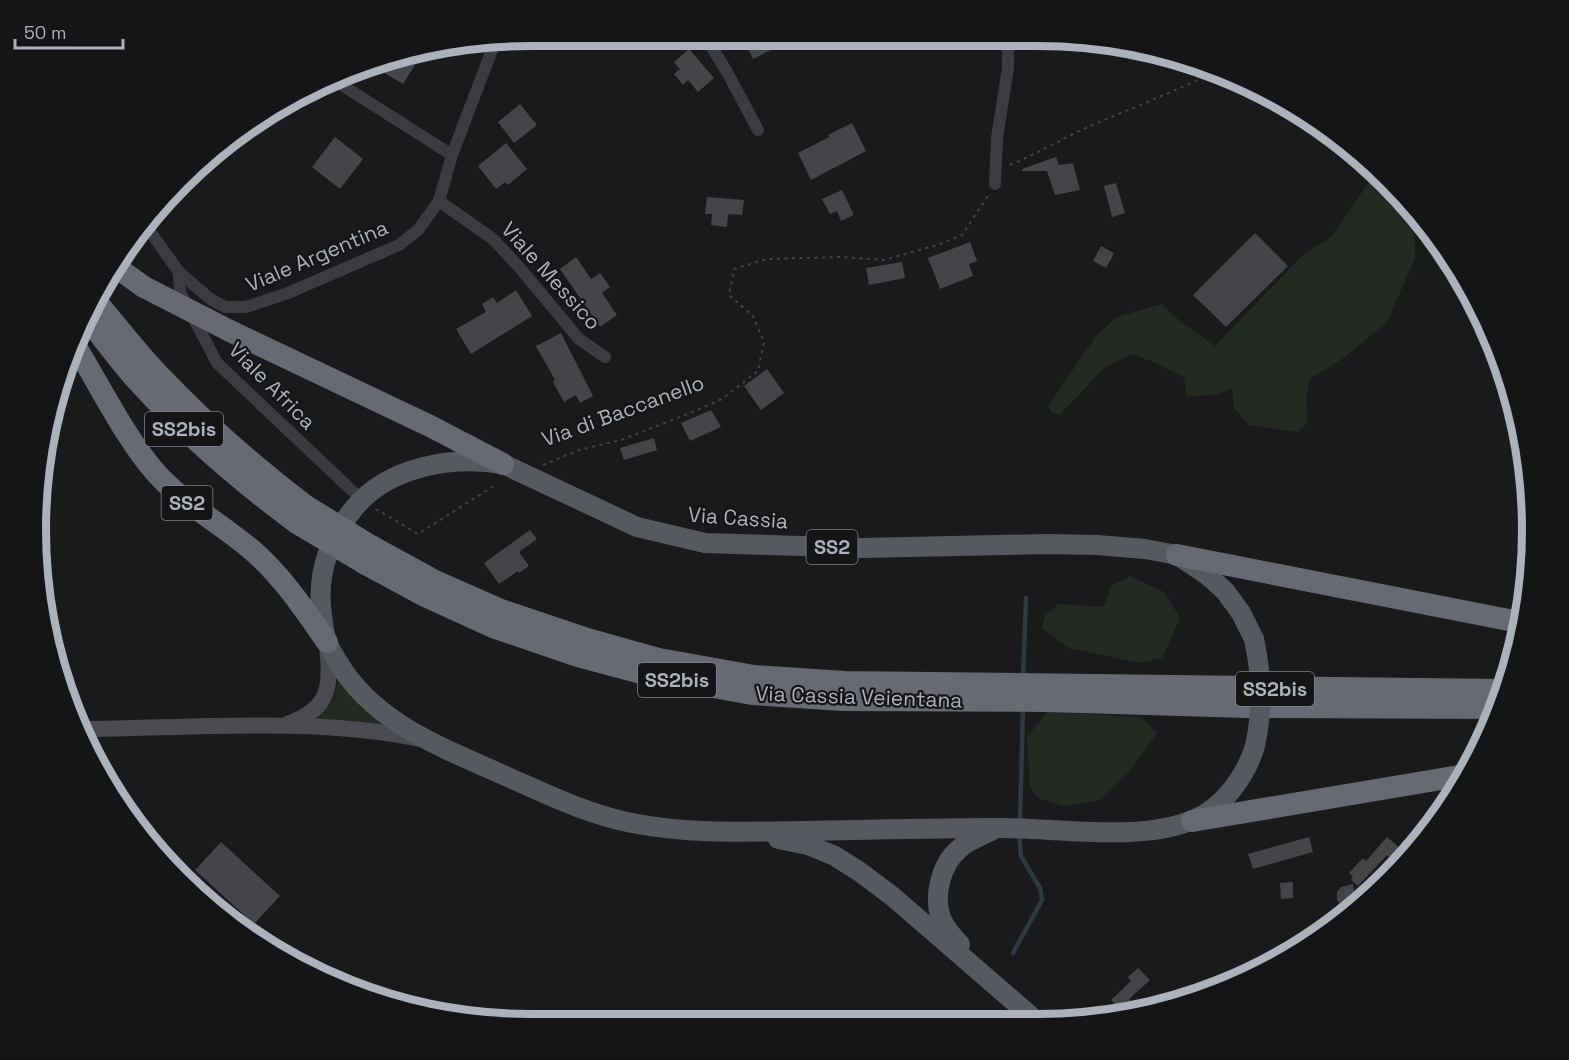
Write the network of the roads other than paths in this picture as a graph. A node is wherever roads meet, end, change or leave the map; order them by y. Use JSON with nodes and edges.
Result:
{"nodes":[{"id":1,"x":711,"y":46,"type":"edge"},
{"id":2,"x":1008,"y":46,"type":"edge"},
{"id":3,"x":491,"y":49,"type":"edge"},
{"id":4,"x":341,"y":85,"type":"edge"},
{"id":5,"x":758,"y":130,"type":"dead end"},
{"id":6,"x":452,"y":155,"type":"junction"},
{"id":7,"x":995,"y":184,"type":"dead end"},
{"id":8,"x":439,"y":201,"type":"junction"},
{"id":9,"x":150,"y":231,"type":"edge"},
{"id":10,"x":122,"y":271,"type":"edge"},
{"id":11,"x":179,"y":272,"type":"junction"},
{"id":12,"x":101,"y":307,"type":"edge"},
{"id":13,"x":92,"y":324,"type":"edge"},
{"id":14,"x":80,"y":353,"type":"edge"},
{"id":15,"x":605,"y":357,"type":"dead end"},
{"id":16,"x":503,"y":464,"type":"junction"},
{"id":17,"x":362,"y":500,"type":"junction"},
{"id":18,"x":302,"y":514,"type":"junction"},
{"id":19,"x":1176,"y":555,"type":"junction"},
{"id":20,"x":1513,"y":621,"type":"edge"},
{"id":21,"x":327,"y":642,"type":"junction"},
{"id":22,"x":1495,"y":690,"type":"edge"},
{"id":23,"x":1047,"y":692,"type":"junction"},
{"id":24,"x":1489,"y":708,"type":"edge"},
{"id":25,"x":280,"y":726,"type":"junction"},
{"id":26,"x":89,"y":729,"type":"edge"},
{"id":27,"x":429,"y":741,"type":"junction"},
{"id":28,"x":1455,"y":777,"type":"edge"},
{"id":29,"x":1192,"y":821,"type":"junction"},
{"id":30,"x":1013,"y":828,"type":"junction"},
{"id":31,"x":746,"y":832,"type":"junction"},
{"id":32,"x":974,"y":967,"type":"junction"},
{"id":33,"x":1028,"y":1014,"type":"edge"}],
"edges":[{"from":1,"to":5,"type":"street"},
{"from":2,"to":7,"type":"street"},
{"from":3,"to":6,"type":"street","name":"Viale Argentina"},
{"from":4,"to":6,"type":"street"},
{"from":6,"to":8,"type":"street","name":"Viale Argentina"},
{"from":8,"to":11,"type":"street","name":"Viale Argentina"},
{"from":8,"to":15,"type":"street","name":"Viale Messico"},
{"from":9,"to":11,"type":"street","name":"Viale Africa"},
{"from":10,"to":16,"type":"highway","number":"SS2","bridge":true},
{"from":11,"to":17,"type":"street","name":"Viale Africa"},
{"from":12,"to":18,"type":"highway","name":"Via Cassia Veientana","number":"SS2bis"},
{"from":13,"to":18,"type":"highway","name":"Via Cassia Veientana","number":"SS2bis"},
{"from":14,"to":21,"type":"highway","number":"SS2"},
{"from":16,"to":17,"type":"main road","name":"Via Cassia","number":"SS2"},
{"from":16,"to":19,"type":"main road","name":"Via Cassia","number":"SS2"},
{"from":17,"to":21,"type":"main road","name":"Via Cassia","number":"SS2"},
{"from":18,"to":23,"type":"highway","name":"Via Cassia Veientana","number":"SS2bis","bridge":true},
{"from":19,"to":20,"type":"highway"},
{"from":19,"to":29,"type":"main road","name":"Via Cassia","number":"SS2","bridge":true},
{"from":21,"to":25,"type":"street"},
{"from":21,"to":27,"type":"main road","name":"Via Cassia","number":"SS2"},
{"from":22,"to":23,"type":"highway","name":"Via Cassia Veientana","number":"SS2bis"},
{"from":23,"to":24,"type":"highway","name":"Via Cassia Veientana","number":"SS2bis"},
{"from":25,"to":26,"type":"street"},
{"from":25,"to":27,"type":"street"},
{"from":27,"to":31,"type":"main road","name":"Via Cassia","number":"SS2"},
{"from":28,"to":29,"type":"highway"},
{"from":29,"to":30,"type":"main road","name":"Via Cassia","number":"SS2"},
{"from":30,"to":31,"type":"main road","name":"Via Cassia","number":"SS2"},
{"from":30,"to":32,"type":"main road","name":"Via Cassia","number":"SS2"},
{"from":31,"to":32,"type":"main road","name":"Via Cassia","number":"SS2"},
{"from":32,"to":33,"type":"main road","name":"Via Cassia","number":"SS2"}]}
